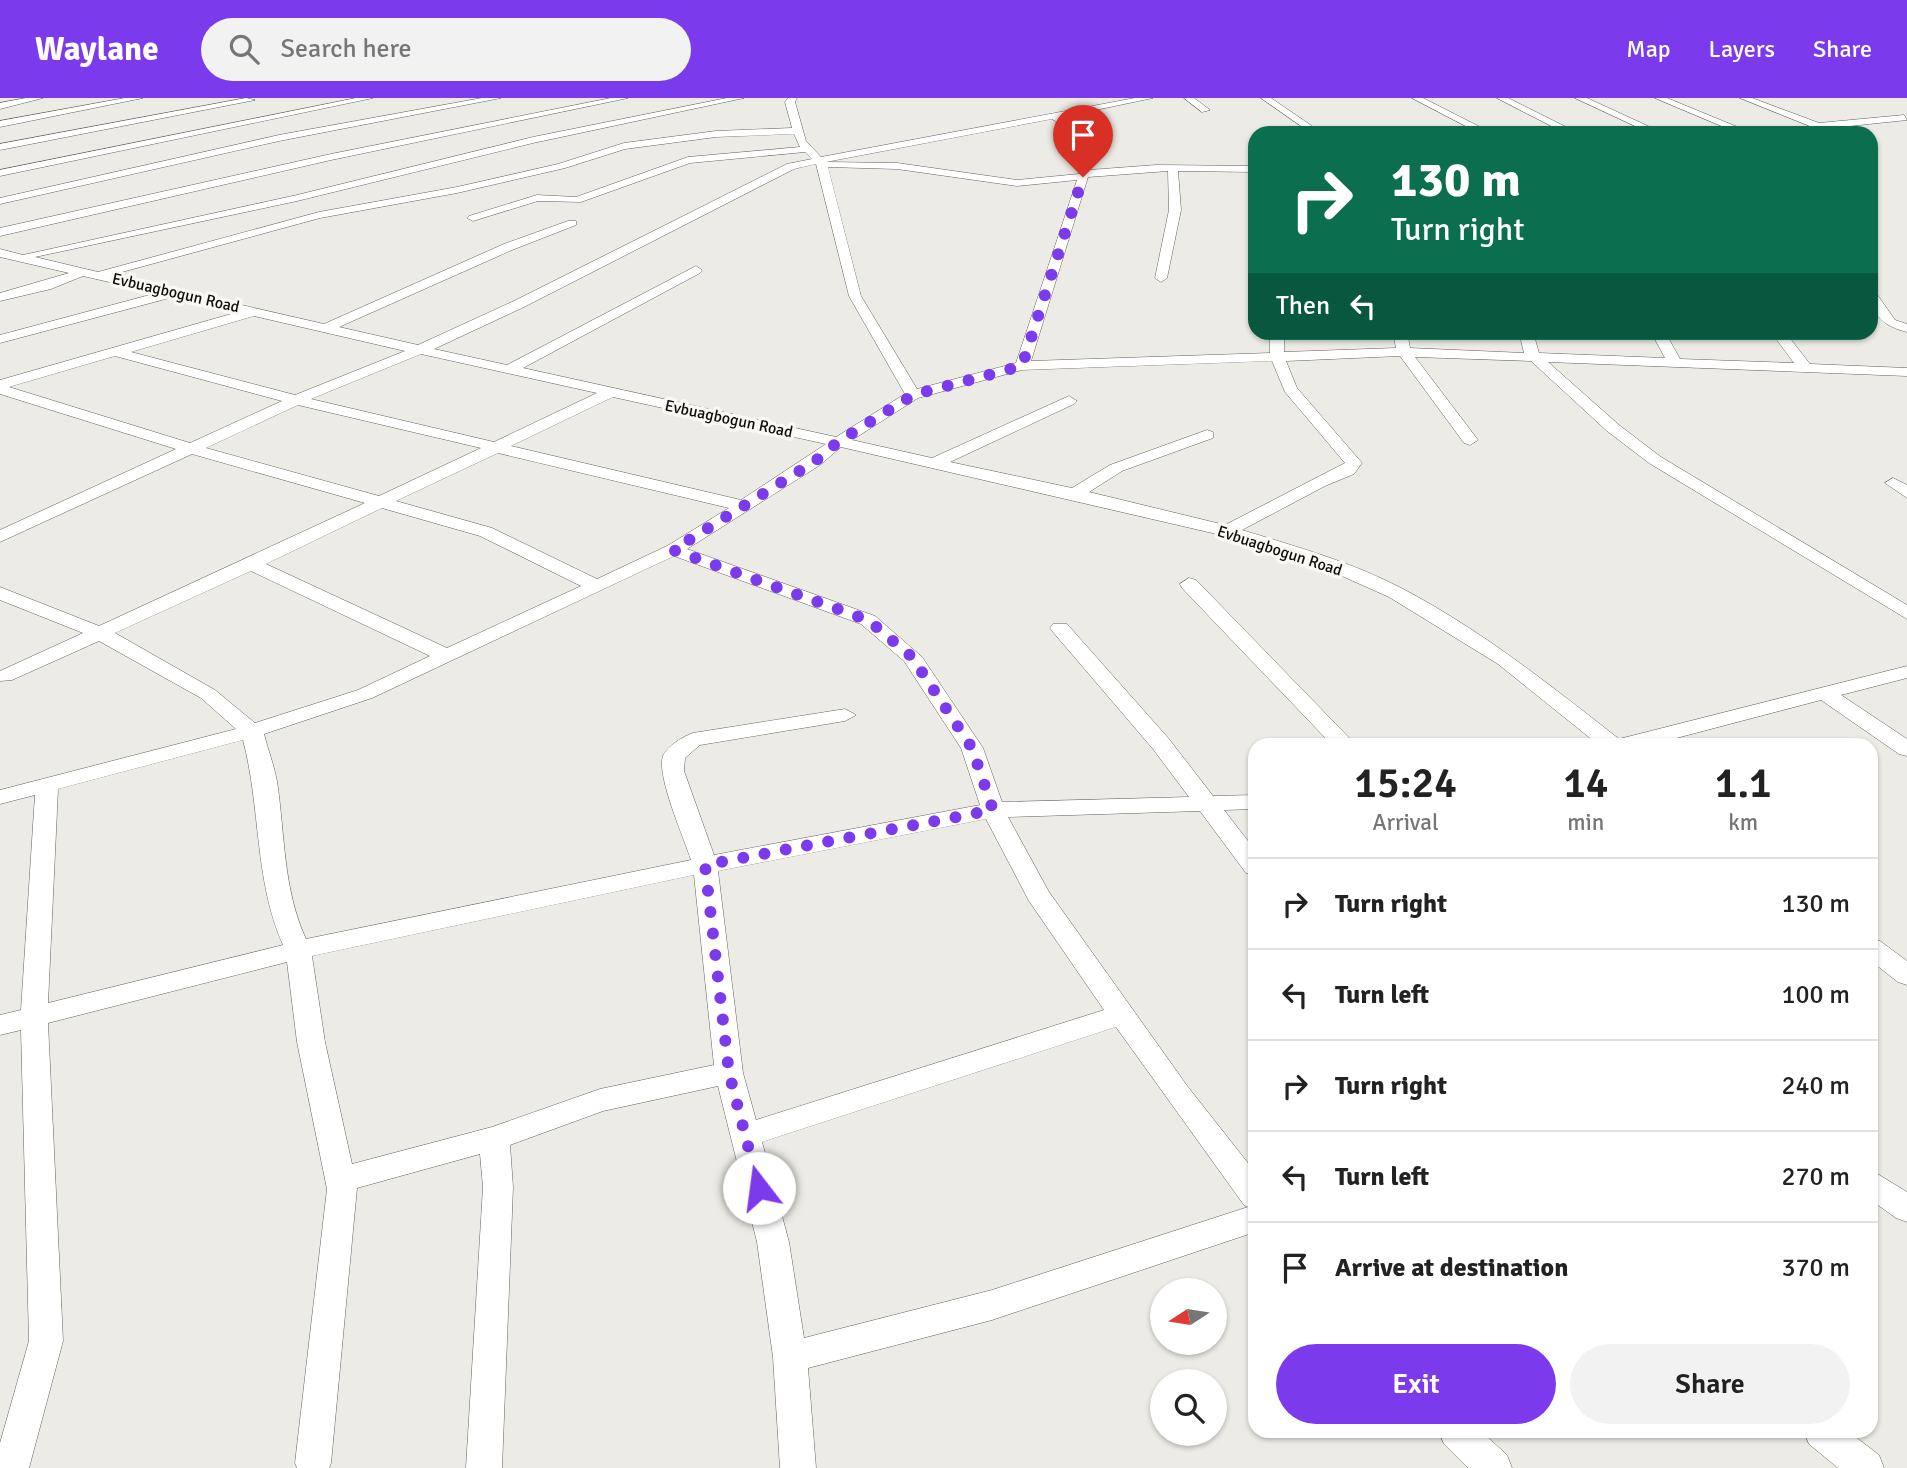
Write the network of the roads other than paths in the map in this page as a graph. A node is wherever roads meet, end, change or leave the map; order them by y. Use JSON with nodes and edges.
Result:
{"nodes":[{"id":1,"x":39,"y":98,"type":"edge"},
{"id":2,"x":139,"y":98,"type":"edge"},
{"id":3,"x":369,"y":98,"type":"edge"},
{"id":4,"x":497,"y":98,"type":"edge"},
{"id":5,"x":624,"y":98,"type":"edge"},
{"id":6,"x":740,"y":98,"type":"edge"},
{"id":7,"x":793,"y":98,"type":"edge"},
{"id":8,"x":1101,"y":98,"type":"edge"},
{"id":9,"x":1149,"y":98,"type":"edge"},
{"id":10,"x":1188,"y":98,"type":"edge"},
{"id":11,"x":1265,"y":98,"type":"edge"},
{"id":12,"x":1416,"y":98,"type":"edge"},
{"id":13,"x":1501,"y":98,"type":"edge"},
{"id":14,"x":1579,"y":98,"type":"edge"},
{"id":15,"x":1659,"y":98,"type":"edge"},
{"id":16,"x":1744,"y":98,"type":"edge"},
{"id":17,"x":250,"y":100,"type":"edge"},
{"id":18,"x":485,"y":101,"type":"junction"},
{"id":19,"x":1117,"y":104,"type":"junction"},
{"id":20,"x":0,"y":106,"type":"edge"},
{"id":21,"x":1205,"y":110,"type":"dead end"},
{"id":22,"x":527,"y":116,"type":"junction"},
{"id":23,"x":1053,"y":116,"type":"junction"},
{"id":24,"x":1905,"y":118,"type":"dead end"},
{"id":25,"x":0,"y":124,"type":"edge"},
{"id":26,"x":1307,"y":126,"type":"edge"},
{"id":27,"x":1473,"y":126,"type":"edge"},
{"id":28,"x":1559,"y":126,"type":"edge"},
{"id":29,"x":1642,"y":126,"type":"edge"},
{"id":30,"x":1729,"y":126,"type":"edge"},
{"id":31,"x":1818,"y":126,"type":"joint"},
{"id":32,"x":585,"y":129,"type":"junction"},
{"id":33,"x":798,"y":131,"type":"junction"},
{"id":34,"x":633,"y":144,"type":"junction"},
{"id":35,"x":0,"y":147,"type":"edge"},
{"id":36,"x":600,"y":152,"type":"junction"},
{"id":37,"x":639,"y":157,"type":"dead end"},
{"id":38,"x":662,"y":158,"type":"dead end"},
{"id":39,"x":815,"y":158,"type":"junction"},
{"id":40,"x":688,"y":160,"type":"junction"},
{"id":41,"x":1173,"y":168,"type":"junction"},
{"id":42,"x":1248,"y":169,"type":"edge"},
{"id":43,"x":0,"y":173,"type":"edge"},
{"id":44,"x":1083,"y":176,"type":"junction"},
{"id":45,"x":0,"y":201,"type":"edge"},
{"id":46,"x":473,"y":218,"type":"dead end"},
{"id":47,"x":572,"y":223,"type":"dead end"},
{"id":48,"x":0,"y":232,"type":"edge"},
{"id":49,"x":8,"y":256,"type":"edge"},
{"id":50,"x":696,"y":270,"type":"dead end"},
{"id":51,"x":92,"y":272,"type":"junction"},
{"id":52,"x":1161,"y":278,"type":"dead end"},
{"id":53,"x":176,"y":292,"type":"junction"},
{"id":54,"x":0,"y":297,"type":"edge"},
{"id":55,"x":1878,"y":306,"type":"edge"},
{"id":56,"x":256,"y":311,"type":"junction"},
{"id":57,"x":326,"y":328,"type":"junction"},
{"id":58,"x":1907,"y":328,"type":"edge"},
{"id":59,"x":0,"y":339,"type":"edge"},
{"id":60,"x":1277,"y":340,"type":"edge"},
{"id":61,"x":1402,"y":340,"type":"edge"},
{"id":62,"x":1528,"y":340,"type":"edge"},
{"id":63,"x":1662,"y":340,"type":"edge"},
{"id":64,"x":1783,"y":340,"type":"edge"},
{"id":65,"x":420,"y":350,"type":"junction"},
{"id":66,"x":116,"y":352,"type":"junction"},
{"id":67,"x":1404,"y":352,"type":"junction"},
{"id":68,"x":1532,"y":355,"type":"junction"},
{"id":69,"x":1277,"y":356,"type":"junction"},
{"id":70,"x":1674,"y":361,"type":"junction"},
{"id":71,"x":1022,"y":366,"type":"junction"},
{"id":72,"x":1804,"y":366,"type":"junction"},
{"id":73,"x":509,"y":369,"type":"junction"},
{"id":74,"x":1907,"y":372,"type":"edge"},
{"id":75,"x":0,"y":387,"type":"edge"},
{"id":76,"x":612,"y":392,"type":"junction"},
{"id":77,"x":913,"y":395,"type":"junction"},
{"id":78,"x":296,"y":400,"type":"junction"},
{"id":79,"x":1069,"y":401,"type":"dead end"},
{"id":80,"x":1207,"y":435,"type":"dead end"},
{"id":81,"x":1470,"y":439,"type":"dead end"},
{"id":82,"x":838,"y":442,"type":"junction"},
{"id":83,"x":494,"y":448,"type":"junction"},
{"id":84,"x":192,"y":449,"type":"junction"},
{"id":85,"x":934,"y":463,"type":"junction"},
{"id":86,"x":1075,"y":494,"type":"junction"},
{"id":87,"x":378,"y":503,"type":"junction"},
{"id":88,"x":744,"y":506,"type":"junction"},
{"id":89,"x":1227,"y":531,"type":"junction"},
{"id":90,"x":0,"y":537,"type":"edge"},
{"id":91,"x":673,"y":550,"type":"junction"},
{"id":92,"x":251,"y":564,"type":"junction"},
{"id":93,"x":1189,"y":584,"type":"dead end"},
{"id":94,"x":599,"y":587,"type":"junction"},
{"id":95,"x":0,"y":593,"type":"edge"},
{"id":96,"x":1907,"y":613,"type":"edge"},
{"id":97,"x":1060,"y":628,"type":"dead end"},
{"id":98,"x":100,"y":633,"type":"junction"},
{"id":99,"x":447,"y":656,"type":"junction"},
{"id":100,"x":1907,"y":672,"type":"edge"},
{"id":101,"x":5,"y":676,"type":"dead end"},
{"id":102,"x":1822,"y":692,"type":"junction"},
{"id":103,"x":845,"y":715,"type":"dead end"},
{"id":104,"x":253,"y":730,"type":"junction"},
{"id":105,"x":1338,"y":738,"type":"edge"},
{"id":106,"x":1606,"y":738,"type":"edge"},
{"id":107,"x":1647,"y":738,"type":"edge"},
{"id":108,"x":1907,"y":749,"type":"edge"},
{"id":109,"x":47,"y":786,"type":"junction"},
{"id":110,"x":0,"y":797,"type":"edge"},
{"id":111,"x":1248,"y":802,"type":"edge"},
{"id":112,"x":1205,"y":805,"type":"junction"},
{"id":113,"x":993,"y":810,"type":"junction"},
{"id":114,"x":1248,"y":858,"type":"edge"},
{"id":115,"x":705,"y":865,"type":"junction"},
{"id":116,"x":299,"y":950,"type":"junction"},
{"id":117,"x":1878,"y":952,"type":"edge"},
{"id":118,"x":1907,"y":975,"type":"edge"},
{"id":119,"x":1122,"y":1015,"type":"junction"},
{"id":120,"x":34,"y":1017,"type":"junction"},
{"id":121,"x":0,"y":1025,"type":"edge"},
{"id":122,"x":729,"y":1073,"type":"junction"},
{"id":123,"x":745,"y":1135,"type":"junction"},
{"id":124,"x":494,"y":1138,"type":"junction"},
{"id":125,"x":340,"y":1180,"type":"junction"},
{"id":126,"x":1248,"y":1187,"type":"edge"},
{"id":127,"x":1878,"y":1188,"type":"edge"},
{"id":128,"x":1907,"y":1209,"type":"edge"},
{"id":129,"x":1248,"y":1220,"type":"edge"},
{"id":130,"x":790,"y":1357,"type":"junction"},
{"id":131,"x":1462,"y":1438,"type":"edge"},
{"id":132,"x":1829,"y":1438,"type":"edge"},
{"id":133,"x":313,"y":1463,"type":"dead end"},
{"id":134,"x":1486,"y":1467,"type":"edge"},
{"id":135,"x":11,"y":1468,"type":"edge"},
{"id":136,"x":484,"y":1468,"type":"edge"},
{"id":137,"x":798,"y":1468,"type":"edge"},
{"id":138,"x":1866,"y":1468,"type":"edge"}],
"edges":[{"from":1,"to":20,"type":"street"},
{"from":2,"to":25,"type":"street"},
{"from":3,"to":43,"type":"street"},
{"from":4,"to":18,"type":"street"},
{"from":5,"to":22,"type":"street"},
{"from":6,"to":32,"type":"street"},
{"from":7,"to":33,"type":"street"},
{"from":8,"to":19,"type":"street"},
{"from":9,"to":19,"type":"street"},
{"from":10,"to":21,"type":"street"},
{"from":11,"to":26,"type":"street"},
{"from":12,"to":27,"type":"street"},
{"from":13,"to":28,"type":"street"},
{"from":14,"to":29,"type":"street"},
{"from":15,"to":30,"type":"street"},
{"from":16,"to":31,"type":"street"},
{"from":17,"to":35,"type":"street"},
{"from":18,"to":22,"type":"street"},
{"from":18,"to":45,"type":"street"},
{"from":19,"to":23,"type":"street"},
{"from":22,"to":48,"type":"street"},
{"from":23,"to":39,"type":"street"},
{"from":23,"to":44,"type":"street"},
{"from":24,"to":31,"type":"street"},
{"from":32,"to":34,"type":"street"},
{"from":32,"to":49,"type":"street"},
{"from":33,"to":34,"type":"street"},
{"from":33,"to":39,"type":"street"},
{"from":34,"to":36,"type":"street"},
{"from":36,"to":37,"type":"street"},
{"from":36,"to":51,"type":"street"},
{"from":38,"to":40,"type":"street"},
{"from":39,"to":40,"type":"street"},
{"from":39,"to":44,"type":"street"},
{"from":39,"to":65,"type":"street"},
{"from":39,"to":77,"type":"street"},
{"from":40,"to":46,"type":"street"},
{"from":41,"to":42,"type":"street"},
{"from":41,"to":44,"type":"street"},
{"from":41,"to":52,"type":"street"},
{"from":44,"to":71,"type":"street"},
{"from":47,"to":57,"type":"street"},
{"from":49,"to":51,"type":"street","name":"Evbuagbogun Road"},
{"from":50,"to":73,"type":"street"},
{"from":51,"to":53,"type":"street","name":"Evbuagbogun Road"},
{"from":51,"to":54,"type":"street"},
{"from":53,"to":56,"type":"street","name":"Evbuagbogun Road"},
{"from":53,"to":59,"type":"street"},
{"from":55,"to":58,"type":"street"},
{"from":56,"to":57,"type":"street","name":"Evbuagbogun Road"},
{"from":56,"to":66,"type":"street"},
{"from":57,"to":65,"type":"street","name":"Evbuagbogun Road"},
{"from":60,"to":69,"type":"street"},
{"from":61,"to":67,"type":"street"},
{"from":62,"to":68,"type":"street"},
{"from":63,"to":70,"type":"street"},
{"from":64,"to":72,"type":"street"},
{"from":65,"to":73,"type":"street","name":"Evbuagbogun Road"},
{"from":65,"to":78,"type":"street"},
{"from":66,"to":75,"type":"street"},
{"from":66,"to":78,"type":"street"},
{"from":67,"to":68,"type":"street"},
{"from":67,"to":69,"type":"street"},
{"from":67,"to":81,"type":"street"},
{"from":68,"to":70,"type":"street"},
{"from":68,"to":96,"type":"street"},
{"from":69,"to":71,"type":"street"},
{"from":69,"to":89,"type":"street"},
{"from":70,"to":72,"type":"street"},
{"from":71,"to":77,"type":"street"},
{"from":72,"to":74,"type":"street"},
{"from":73,"to":76,"type":"street","name":"Evbuagbogun Road"},
{"from":75,"to":84,"type":"street"},
{"from":76,"to":82,"type":"street","name":"Evbuagbogun Road"},
{"from":76,"to":83,"type":"street"},
{"from":77,"to":82,"type":"street"},
{"from":78,"to":83,"type":"street"},
{"from":78,"to":84,"type":"street"},
{"from":79,"to":85,"type":"street"},
{"from":80,"to":86,"type":"street"},
{"from":82,"to":85,"type":"street","name":"Evbuagbogun Road"},
{"from":82,"to":88,"type":"street"},
{"from":83,"to":87,"type":"street"},
{"from":83,"to":88,"type":"street"},
{"from":84,"to":87,"type":"street"},
{"from":84,"to":90,"type":"street"},
{"from":85,"to":86,"type":"street","name":"Evbuagbogun Road"},
{"from":86,"to":89,"type":"street","name":"Evbuagbogun Road"},
{"from":87,"to":92,"type":"street"},
{"from":87,"to":94,"type":"street"},
{"from":88,"to":91,"type":"street"},
{"from":89,"to":106,"type":"street","name":"Evbuagbogun Road"},
{"from":91,"to":94,"type":"street"},
{"from":91,"to":113,"type":"street"},
{"from":92,"to":98,"type":"street"},
{"from":92,"to":99,"type":"street"},
{"from":93,"to":105,"type":"street"},
{"from":94,"to":99,"type":"street"},
{"from":95,"to":98,"type":"street"},
{"from":97,"to":112,"type":"street"},
{"from":98,"to":101,"type":"street"},
{"from":98,"to":104,"type":"street"},
{"from":99,"to":104,"type":"street"},
{"from":100,"to":102,"type":"street"},
{"from":102,"to":107,"type":"street"},
{"from":102,"to":108,"type":"street"},
{"from":103,"to":115,"type":"street"},
{"from":104,"to":109,"type":"street"},
{"from":104,"to":116,"type":"street"},
{"from":109,"to":110,"type":"street"},
{"from":109,"to":120,"type":"street"},
{"from":111,"to":112,"type":"street"},
{"from":112,"to":113,"type":"street"},
{"from":112,"to":114,"type":"street"},
{"from":113,"to":115,"type":"street"},
{"from":113,"to":119,"type":"street"},
{"from":115,"to":116,"type":"street"},
{"from":115,"to":122,"type":"street"},
{"from":116,"to":120,"type":"street"},
{"from":116,"to":125,"type":"street"},
{"from":117,"to":118,"type":"street"},
{"from":119,"to":123,"type":"street"},
{"from":119,"to":126,"type":"street"},
{"from":120,"to":121,"type":"street"},
{"from":120,"to":135,"type":"street"},
{"from":122,"to":123,"type":"street"},
{"from":122,"to":124,"type":"street"},
{"from":123,"to":130,"type":"street"},
{"from":124,"to":125,"type":"street"},
{"from":124,"to":136,"type":"street"},
{"from":125,"to":133,"type":"street"},
{"from":127,"to":128,"type":"street"},
{"from":129,"to":130,"type":"street"},
{"from":130,"to":137,"type":"street"},
{"from":131,"to":134,"type":"street"},
{"from":132,"to":138,"type":"street"}]}
